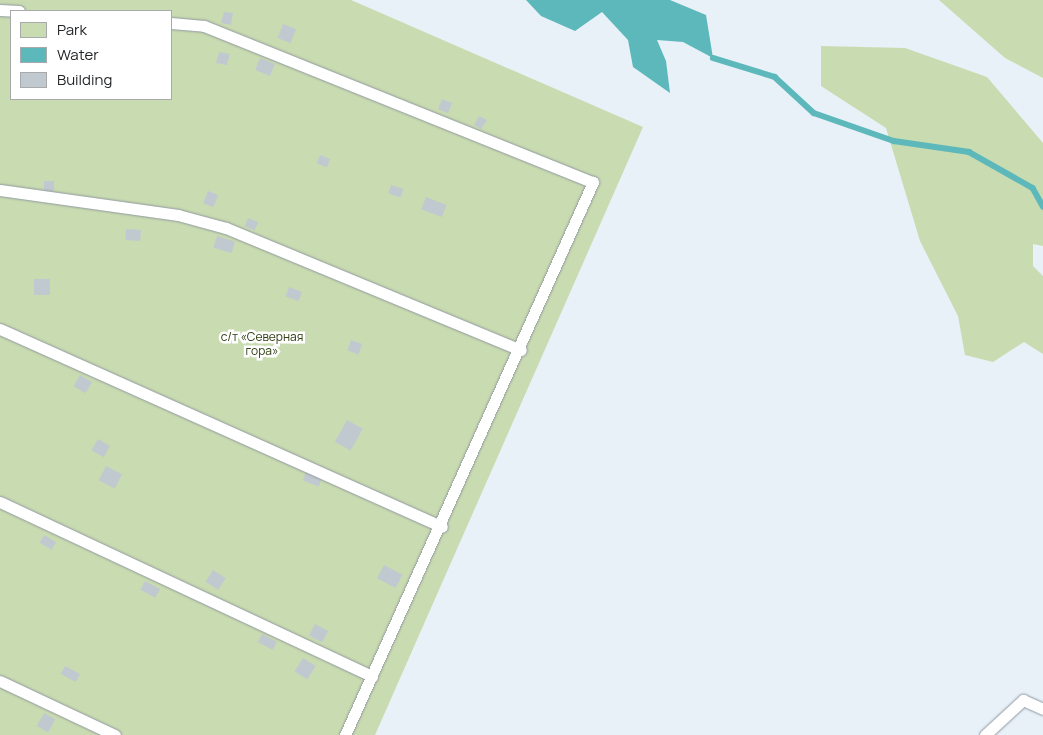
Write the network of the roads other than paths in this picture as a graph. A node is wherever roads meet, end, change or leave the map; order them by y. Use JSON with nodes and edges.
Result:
{"nodes":[{"id":1,"x":172,"y":23,"type":"edge"},
{"id":2,"x":0,"y":190,"type":"edge"},
{"id":3,"x":0,"y":329,"type":"edge"},
{"id":4,"x":521,"y":350,"type":"junction"},
{"id":5,"x":0,"y":502,"type":"edge"},
{"id":6,"x":442,"y":527,"type":"junction"},
{"id":7,"x":372,"y":676,"type":"junction"},
{"id":8,"x":0,"y":680,"type":"edge"},
{"id":9,"x":1043,"y":709,"type":"edge"},
{"id":10,"x":115,"y":735,"type":"edge"},
{"id":11,"x":345,"y":735,"type":"edge"},
{"id":12,"x":985,"y":735,"type":"edge"}],
"edges":[{"from":1,"to":4,"type":"lane"},
{"from":2,"to":4,"type":"lane"},
{"from":3,"to":6,"type":"lane"},
{"from":4,"to":6,"type":"lane"},
{"from":5,"to":7,"type":"lane"},
{"from":6,"to":7,"type":"lane"},
{"from":7,"to":11,"type":"lane"},
{"from":8,"to":10,"type":"lane"},
{"from":9,"to":12,"type":"lane"}]}
